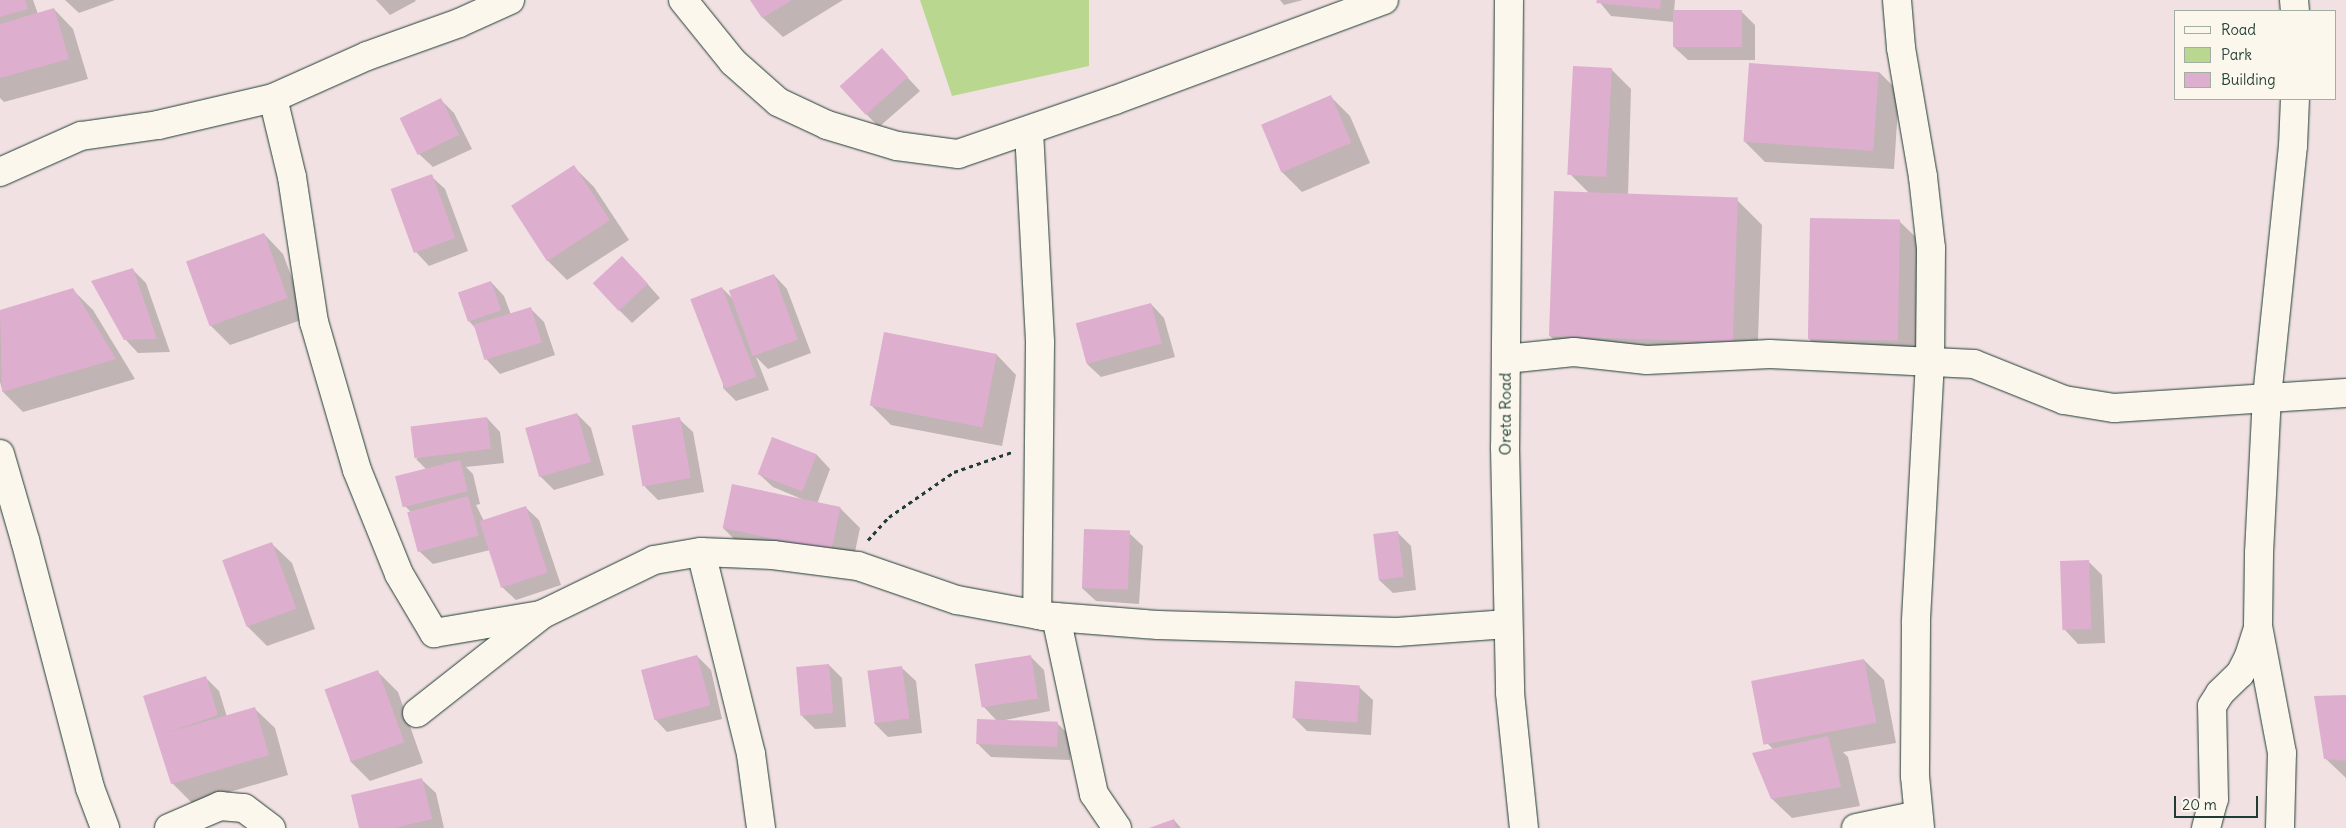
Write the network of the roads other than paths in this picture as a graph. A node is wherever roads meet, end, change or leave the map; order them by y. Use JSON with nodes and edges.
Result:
{"nodes":[{"id":1,"x":510,"y":0,"type":"edge"},
{"id":2,"x":683,"y":0,"type":"edge"},
{"id":3,"x":1384,"y":0,"type":"edge"},
{"id":4,"x":1510,"y":0,"type":"edge"},
{"id":5,"x":1898,"y":0,"type":"edge"},
{"id":6,"x":273,"y":98,"type":"junction"},
{"id":7,"x":2295,"y":100,"type":"edge"},
{"id":8,"x":1029,"y":131,"type":"junction"},
{"id":9,"x":0,"y":172,"type":"edge"},
{"id":10,"x":1506,"y":359,"type":"junction"},
{"id":11,"x":1930,"y":361,"type":"junction"},
{"id":12,"x":2346,"y":393,"type":"edge"},
{"id":13,"x":2267,"y":398,"type":"junction"},
{"id":14,"x":0,"y":454,"type":"edge"},
{"id":15,"x":701,"y":552,"type":"junction"},
{"id":16,"x":543,"y":614,"type":"junction"},
{"id":17,"x":1046,"y":616,"type":"junction"},
{"id":18,"x":1508,"y":624,"type":"junction"},
{"id":19,"x":2258,"y":626,"type":"junction"},
{"id":20,"x":417,"y":713,"type":"dead end"},
{"id":21,"x":1919,"y":822,"type":"edge"},
{"id":22,"x":105,"y":828,"type":"edge"},
{"id":23,"x":169,"y":828,"type":"edge"},
{"id":24,"x":271,"y":828,"type":"edge"},
{"id":25,"x":761,"y":828,"type":"edge"},
{"id":26,"x":1117,"y":828,"type":"edge"},
{"id":27,"x":1524,"y":828,"type":"edge"},
{"id":28,"x":1856,"y":828,"type":"edge"},
{"id":29,"x":2206,"y":828,"type":"edge"},
{"id":30,"x":2280,"y":828,"type":"edge"}],
"edges":[{"from":1,"to":6,"type":"street"},
{"from":2,"to":8,"type":"street"},
{"from":3,"to":8,"type":"street"},
{"from":4,"to":10,"type":"street","name":"Oreta Road"},
{"from":5,"to":11,"type":"street"},
{"from":6,"to":9,"type":"street"},
{"from":6,"to":16,"type":"street"},
{"from":7,"to":13,"type":"street"},
{"from":8,"to":17,"type":"street"},
{"from":10,"to":11,"type":"street"},
{"from":10,"to":18,"type":"street","name":"Oreta Road"},
{"from":11,"to":13,"type":"street"},
{"from":11,"to":21,"type":"street"},
{"from":12,"to":13,"type":"street"},
{"from":13,"to":19,"type":"street"},
{"from":14,"to":22,"type":"street"},
{"from":15,"to":16,"type":"street"},
{"from":15,"to":17,"type":"street"},
{"from":15,"to":25,"type":"street"},
{"from":16,"to":20,"type":"street"},
{"from":17,"to":18,"type":"street"},
{"from":17,"to":26,"type":"street"},
{"from":18,"to":27,"type":"street","name":"Oreta Road"},
{"from":19,"to":29,"type":"street"},
{"from":19,"to":30,"type":"street"},
{"from":21,"to":28,"type":"street"},
{"from":23,"to":24,"type":"street"}]}
